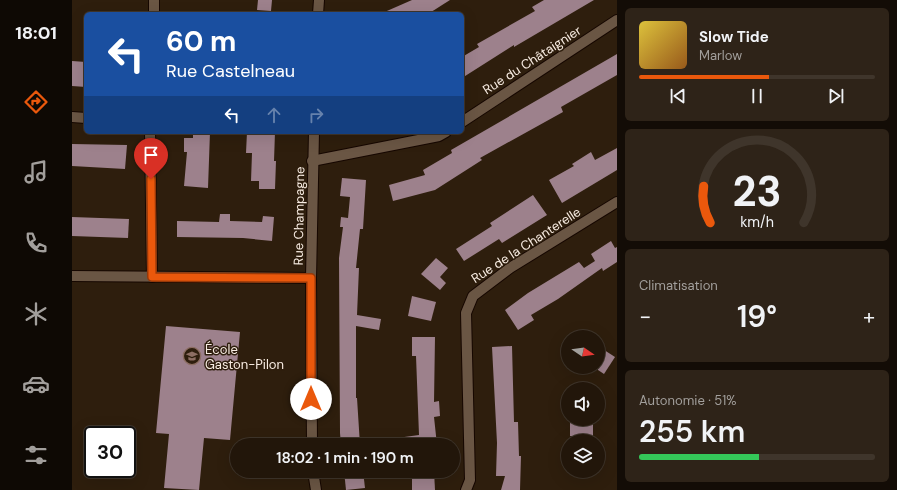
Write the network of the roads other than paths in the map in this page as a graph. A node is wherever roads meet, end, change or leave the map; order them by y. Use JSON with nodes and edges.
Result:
{"nodes":[{"id":1,"x":154,"y":0,"type":"edge"},
{"id":2,"x":319,"y":0,"type":"edge"},
{"id":3,"x":154,"y":12,"type":"edge"},
{"id":4,"x":318,"y":12,"type":"edge"},
{"id":5,"x":617,"y":20,"type":"edge"},
{"id":6,"x":72,"y":117,"type":"edge"},
{"id":7,"x":84,"y":118,"type":"edge"},
{"id":8,"x":464,"y":121,"type":"edge"},
{"id":9,"x":150,"y":134,"type":"edge"},
{"id":10,"x":314,"y":134,"type":"edge"},
{"id":11,"x":443,"y":134,"type":"edge"},
{"id":12,"x":312,"y":161,"type":"junction"},
{"id":13,"x":617,"y":202,"type":"edge"},
{"id":14,"x":72,"y":276,"type":"edge"},
{"id":15,"x":152,"y":277,"type":"junction"},
{"id":16,"x":311,"y":278,"type":"junction"},
{"id":17,"x":312,"y":438,"type":"edge"},
{"id":18,"x":314,"y":478,"type":"edge"},
{"id":19,"x":316,"y":490,"type":"edge"},
{"id":20,"x":466,"y":490,"type":"edge"}],
"edges":[{"from":1,"to":3,"type":"street"},
{"from":2,"to":4,"type":"street"},
{"from":5,"to":8,"type":"street","name":"Rue du Châtaignier"},
{"from":6,"to":7,"type":"street"},
{"from":9,"to":15,"type":"street"},
{"from":10,"to":12,"type":"street","name":"Rue Champagne"},
{"from":11,"to":12,"type":"street"},
{"from":12,"to":16,"type":"street","name":"Rue Champagne"},
{"from":13,"to":20,"type":"street","name":"Rue de la Chanterelle"},
{"from":14,"to":15,"type":"street"},
{"from":15,"to":16,"type":"street"},
{"from":16,"to":17,"type":"street","name":"Rue Champagne"},
{"from":18,"to":19,"type":"street"}]}
